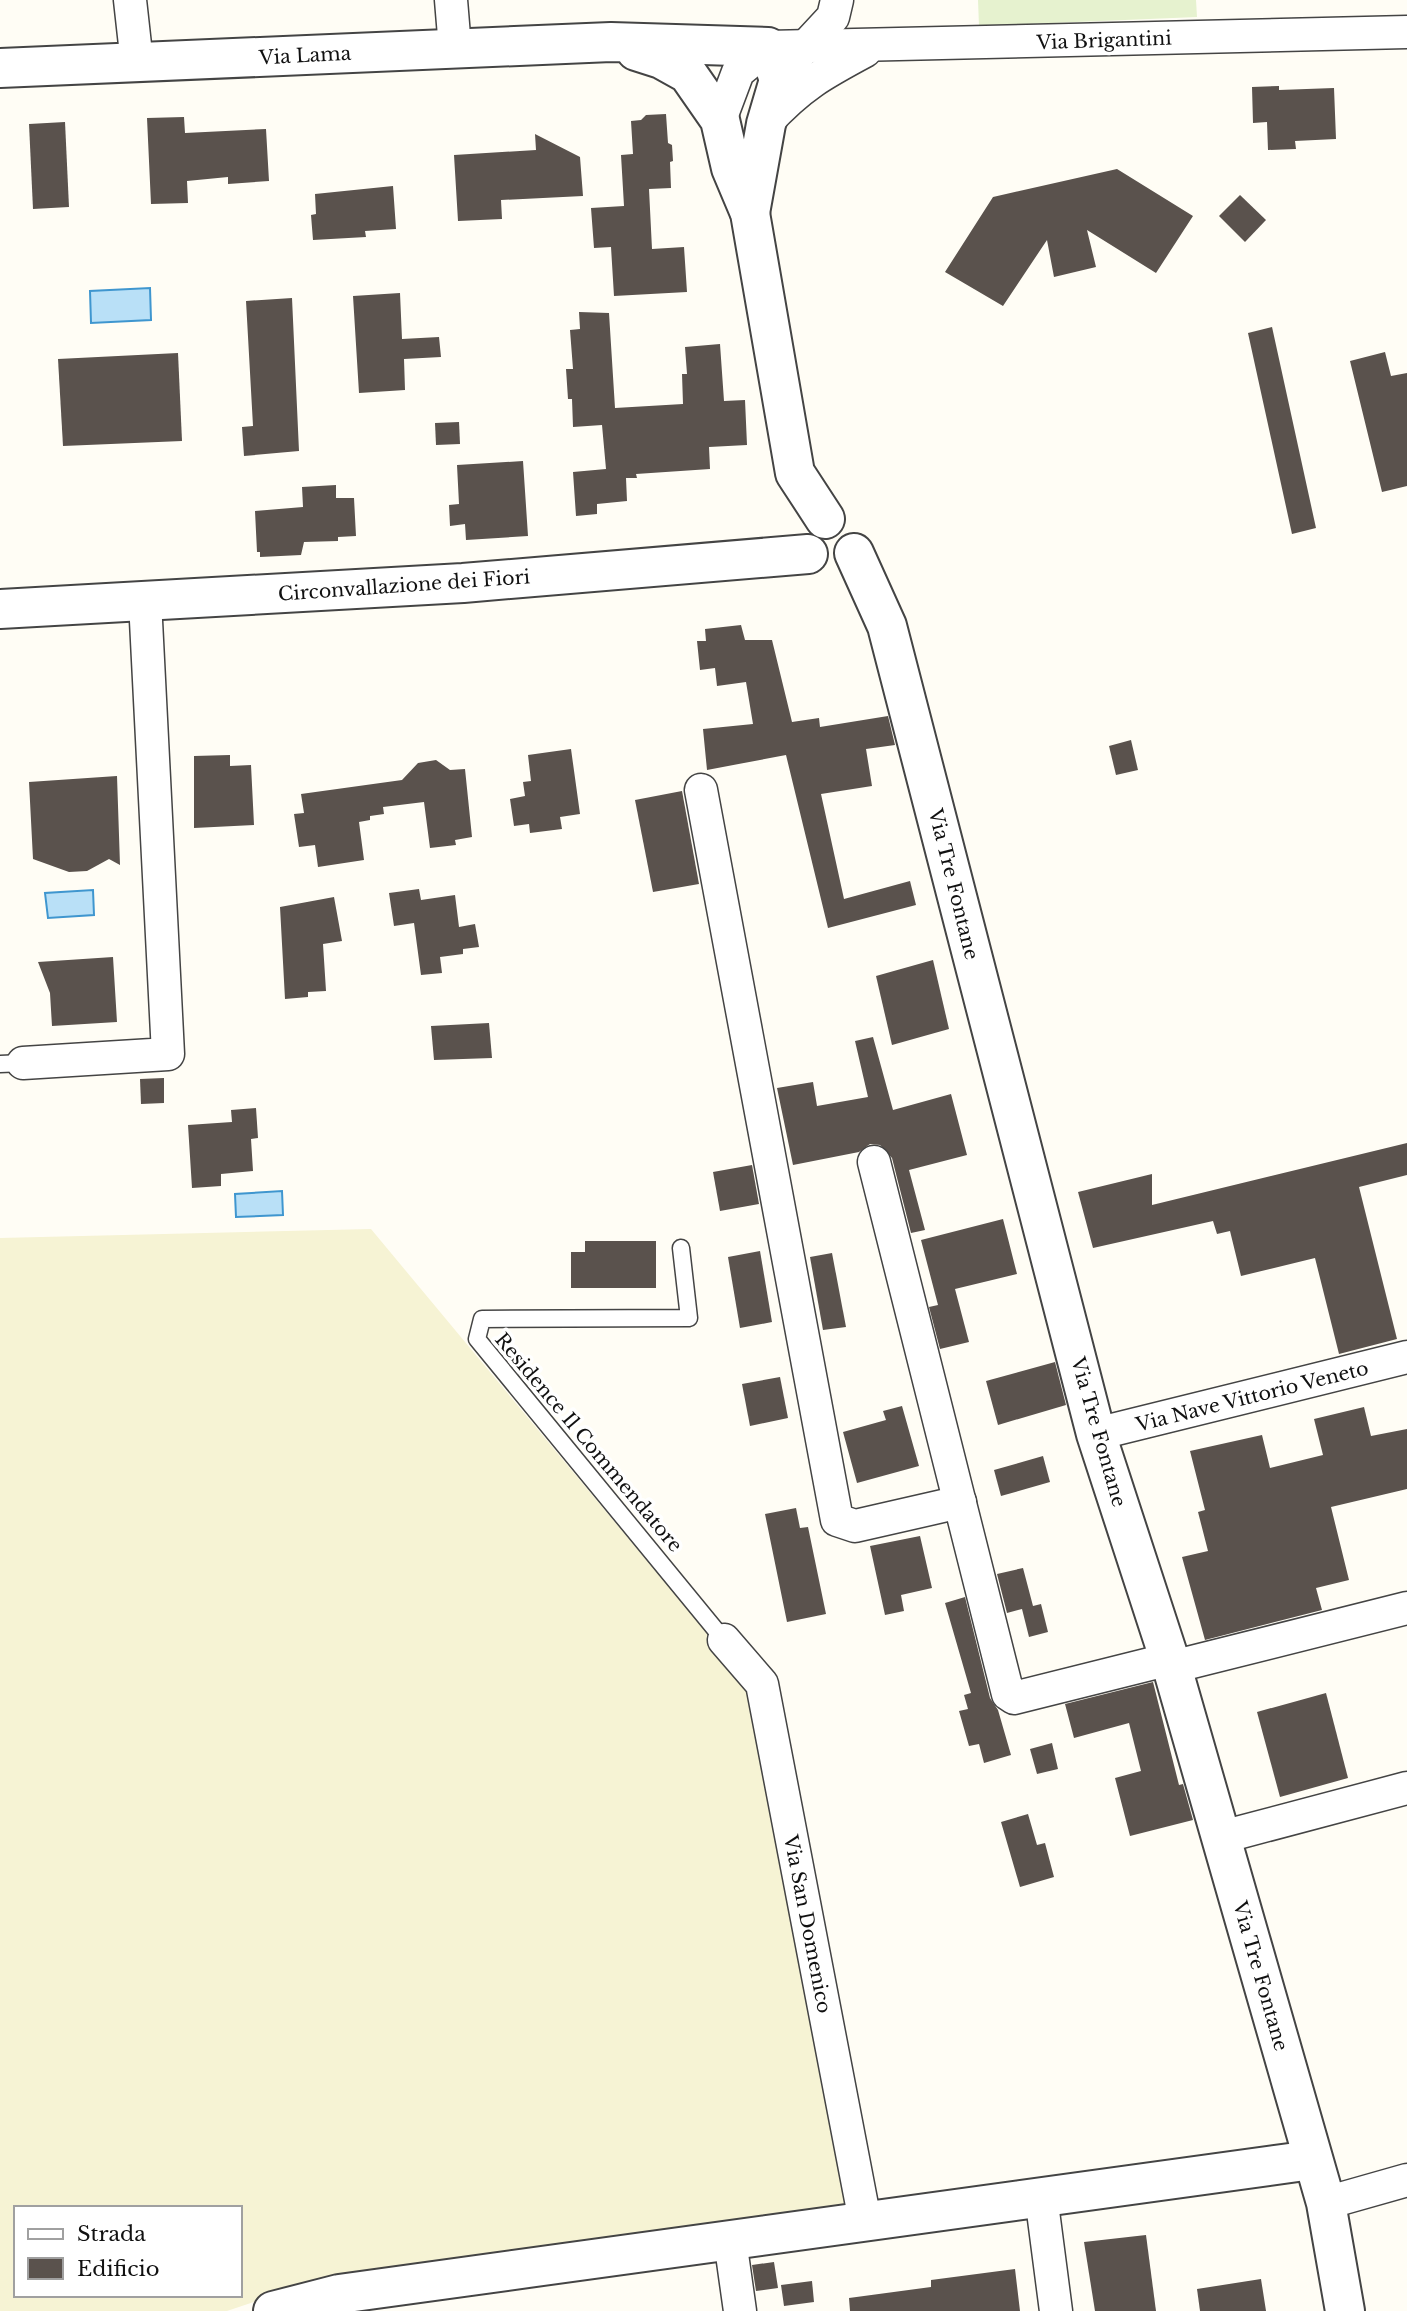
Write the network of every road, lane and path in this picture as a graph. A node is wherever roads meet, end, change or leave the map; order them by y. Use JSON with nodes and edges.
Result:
{"nodes":[{"id":1,"x":130,"y":0,"type":"edge"},
{"id":2,"x":451,"y":0,"type":"edge"},
{"id":3,"x":837,"y":0,"type":"edge"},
{"id":4,"x":1407,"y":32,"type":"edge"},
{"id":5,"x":611,"y":42,"type":"junction"},
{"id":6,"x":873,"y":47,"type":"junction"},
{"id":7,"x":455,"y":48,"type":"junction"},
{"id":8,"x":783,"y":59,"type":"junction"},
{"id":9,"x":136,"y":63,"type":"junction"},
{"id":10,"x":0,"y":68,"type":"edge"},
{"id":11,"x":720,"y":120,"type":"junction"},
{"id":12,"x":766,"y":124,"type":"junction"},
{"id":13,"x":750,"y":213,"type":"junction"},
{"id":14,"x":825,"y":519,"type":"junction"},
{"id":15,"x":855,"y":553,"type":"junction"},
{"id":16,"x":808,"y":554,"type":"junction"},
{"id":17,"x":145,"y":601,"type":"junction"},
{"id":18,"x":0,"y":609,"type":"edge"},
{"id":19,"x":701,"y":790,"type":"dead end"},
{"id":20,"x":11,"y":1064,"type":"edge"},
{"id":21,"x":874,"y":1162,"type":"dead end"},
{"id":22,"x":681,"y":1248,"type":"dead end"},
{"id":23,"x":1407,"y":1357,"type":"edge"},
{"id":24,"x":1096,"y":1434,"type":"junction"},
{"id":25,"x":960,"y":1502,"type":"junction"},
{"id":26,"x":1407,"y":1608,"type":"edge"},
{"id":27,"x":724,"y":1640,"type":"joint"},
{"id":28,"x":1171,"y":1663,"type":"junction"},
{"id":29,"x":1407,"y":1788,"type":"edge"},
{"id":30,"x":1222,"y":1837,"type":"junction"},
{"id":31,"x":1312,"y":2160,"type":"junction"},
{"id":32,"x":1407,"y":2180,"type":"edge"},
{"id":33,"x":1041,"y":2196,"type":"junction"},
{"id":34,"x":1326,"y":2203,"type":"junction"},
{"id":35,"x":865,"y":2221,"type":"junction"},
{"id":36,"x":730,"y":2240,"type":"junction"},
{"id":37,"x":272,"y":2311,"type":"edge"},
{"id":38,"x":740,"y":2311,"type":"edge"},
{"id":39,"x":1056,"y":2311,"type":"edge"},
{"id":40,"x":1345,"y":2311,"type":"edge"}],
"edges":[{"from":1,"to":9,"type":"street"},
{"from":2,"to":7,"type":"street"},
{"from":3,"to":8,"type":"street"},
{"from":4,"to":6,"type":"street","name":"Via Brigantini"},
{"from":5,"to":7,"type":"street","name":"Via Lama"},
{"from":5,"to":8,"type":"street","name":"Via Lama"},
{"from":5,"to":11,"type":"street"},
{"from":6,"to":8,"type":"street","name":"Via Brigantini"},
{"from":6,"to":12,"type":"street"},
{"from":7,"to":9,"type":"street","name":"Via Lama"},
{"from":8,"to":11,"type":"street"},
{"from":8,"to":12,"type":"street"},
{"from":9,"to":10,"type":"street","name":"Via Lama"},
{"from":11,"to":13,"type":"street"},
{"from":12,"to":13,"type":"street"},
{"from":13,"to":14,"type":"street"},
{"from":14,"to":15,"type":"street"},
{"from":14,"to":16,"type":"street"},
{"from":15,"to":16,"type":"street"},
{"from":15,"to":24,"type":"street","name":"Via Tre Fontane"},
{"from":16,"to":17,"type":"street","name":"Circonvallazione dei Fiori"},
{"from":17,"to":18,"type":"street","name":"Circonvallazione dei Fiori"},
{"from":17,"to":20,"type":"street"},
{"from":19,"to":25,"type":"street"},
{"from":21,"to":25,"type":"street"},
{"from":22,"to":27,"type":"lane","name":"Residence Il Commendatore"},
{"from":23,"to":24,"type":"street","name":"Via Nave Vittorio Veneto"},
{"from":24,"to":28,"type":"street","name":"Via Tre Fontane"},
{"from":25,"to":28,"type":"street"},
{"from":26,"to":28,"type":"street"},
{"from":27,"to":35,"type":"street","name":"Via San Domenico"},
{"from":28,"to":30,"type":"street","name":"Via Tre Fontane"},
{"from":29,"to":30,"type":"street"},
{"from":30,"to":31,"type":"street","name":"Via Tre Fontane"},
{"from":31,"to":33,"type":"street"},
{"from":31,"to":34,"type":"street","name":"Via Tre Fontane"},
{"from":32,"to":34,"type":"street"},
{"from":33,"to":35,"type":"street"},
{"from":33,"to":39,"type":"street"},
{"from":34,"to":40,"type":"street","name":"Via Tre Fontane"},
{"from":35,"to":36,"type":"street"},
{"from":36,"to":37,"type":"street"},
{"from":36,"to":38,"type":"street"}]}
